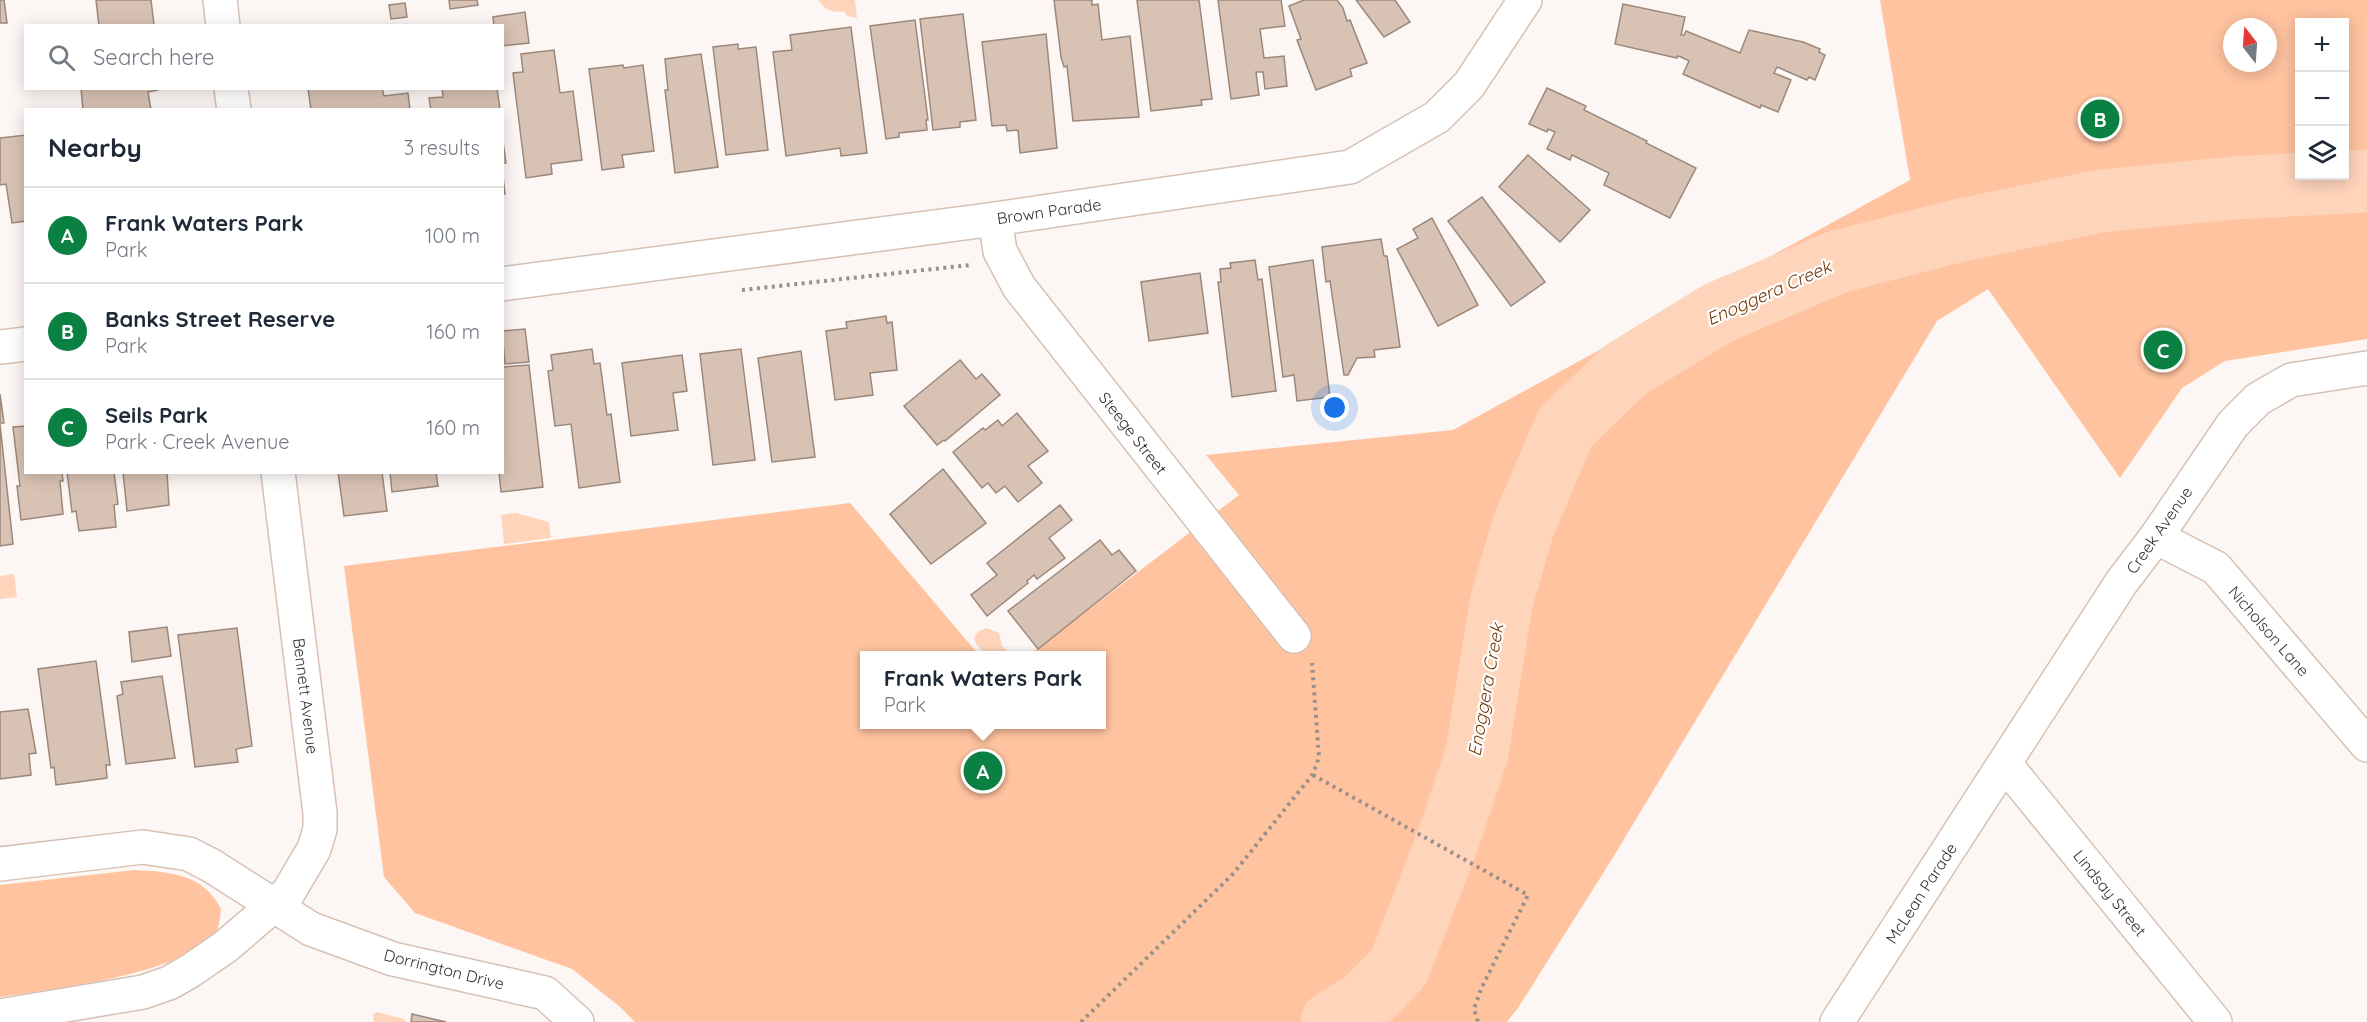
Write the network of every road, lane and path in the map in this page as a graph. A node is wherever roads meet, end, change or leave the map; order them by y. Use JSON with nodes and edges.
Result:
{"nodes":[{"id":1,"x":220,"y":0,"type":"edge"},
{"id":2,"x":1525,"y":0,"type":"edge"},
{"id":3,"x":223,"y":24,"type":"edge"},
{"id":4,"x":231,"y":90,"type":"edge"},
{"id":5,"x":234,"y":108,"type":"edge"},
{"id":6,"x":995,"y":219,"type":"junction"},
{"id":7,"x":1005,"y":261,"type":"junction"},
{"id":8,"x":504,"y":284,"type":"edge"},
{"id":9,"x":738,"y":291,"type":"dead end"},
{"id":10,"x":24,"y":344,"type":"edge"},
{"id":11,"x":0,"y":346,"type":"edge"},
{"id":12,"x":2367,"y":368,"type":"edge"},
{"id":13,"x":278,"y":474,"type":"edge"},
{"id":14,"x":2156,"y":537,"type":"junction"},
{"id":15,"x":1294,"y":636,"type":"joint"},
{"id":16,"x":2367,"y":745,"type":"edge"},
{"id":17,"x":2005,"y":764,"type":"junction"},
{"id":18,"x":1313,"y":774,"type":"junction"},
{"id":19,"x":0,"y":864,"type":"edge"},
{"id":20,"x":274,"y":906,"type":"junction"},
{"id":21,"x":0,"y":1016,"type":"edge"},
{"id":22,"x":577,"y":1022,"type":"edge"},
{"id":23,"x":1082,"y":1022,"type":"edge"},
{"id":24,"x":1478,"y":1022,"type":"edge"},
{"id":25,"x":1837,"y":1022,"type":"edge"},
{"id":26,"x":2215,"y":1022,"type":"edge"}],
"edges":[{"from":1,"to":3,"type":"street"},
{"from":2,"to":6,"type":"street","name":"Brown Parade"},
{"from":4,"to":5,"type":"street"},
{"from":6,"to":7,"type":"street","name":"Steege Street"},
{"from":6,"to":8,"type":"street","name":"Brown Parade"},
{"from":7,"to":9,"type":"path"},
{"from":7,"to":15,"type":"street","name":"Steege Street"},
{"from":10,"to":11,"type":"street"},
{"from":12,"to":14,"type":"street","name":"Creek Avenue"},
{"from":13,"to":20,"type":"street","name":"Bennett Avenue"},
{"from":14,"to":16,"type":"street","name":"Nicholson Lane"},
{"from":14,"to":17,"type":"street","name":"Creek Avenue"},
{"from":15,"to":18,"type":"path"},
{"from":17,"to":25,"type":"street","name":"McLean Parade"},
{"from":17,"to":26,"type":"street","name":"Lindsay Street"},
{"from":18,"to":23,"type":"path"},
{"from":18,"to":24,"type":"path"},
{"from":19,"to":20,"type":"street","name":"Dorrington Drive"},
{"from":20,"to":21,"type":"street"},
{"from":20,"to":22,"type":"street","name":"Dorrington Drive"}]}
